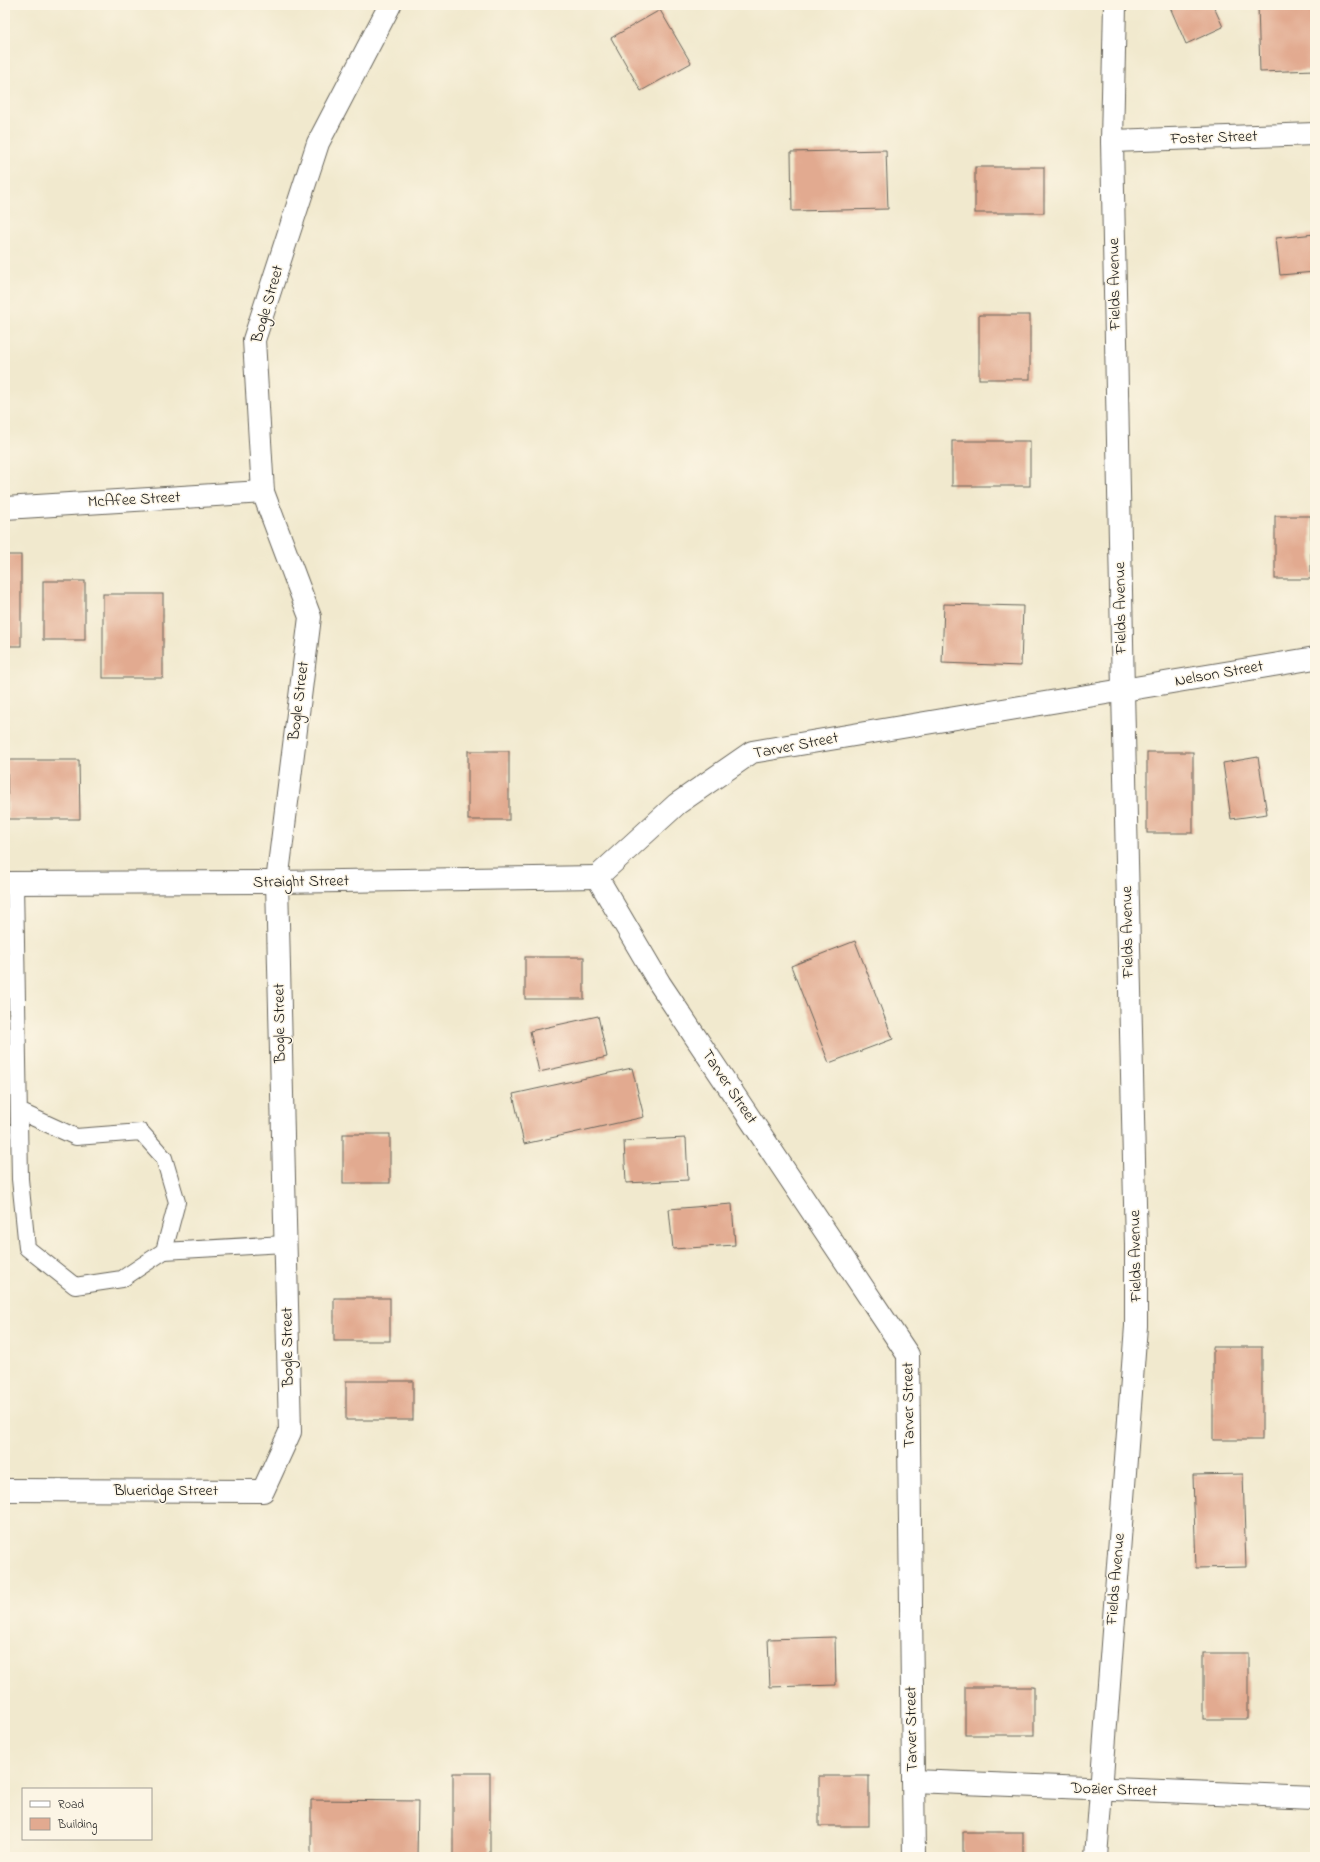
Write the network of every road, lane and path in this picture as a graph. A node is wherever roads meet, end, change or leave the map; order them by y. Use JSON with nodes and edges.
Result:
{"nodes":[{"id":1,"x":390,"y":5,"type":"edge"},
{"id":2,"x":1115,"y":5,"type":"edge"},
{"id":3,"x":1315,"y":134,"type":"edge"},
{"id":4,"x":1112,"y":141,"type":"junction"},
{"id":5,"x":263,"y":492,"type":"junction"},
{"id":6,"x":5,"y":508,"type":"edge"},
{"id":7,"x":1315,"y":658,"type":"edge"},
{"id":8,"x":1123,"y":691,"type":"junction"},
{"id":9,"x":597,"y":877,"type":"junction"},
{"id":10,"x":277,"y":882,"type":"junction"},
{"id":11,"x":10,"y":883,"type":"edge"},
{"id":12,"x":19,"y":1111,"type":"junction"},
{"id":13,"x":285,"y":1244,"type":"junction"},
{"id":14,"x":164,"y":1251,"type":"junction"},
{"id":15,"x":290,"y":1432,"type":"joint"},
{"id":16,"x":5,"y":1490,"type":"edge"},
{"id":17,"x":912,"y":1782,"type":"junction"},
{"id":18,"x":1100,"y":1789,"type":"junction"},
{"id":19,"x":1315,"y":1797,"type":"edge"},
{"id":20,"x":914,"y":1857,"type":"edge"},
{"id":21,"x":1096,"y":1857,"type":"edge"}],
"edges":[{"from":1,"to":5,"type":"street","name":"Bogle Street"},
{"from":2,"to":4,"type":"street","name":"Fields Avenue"},
{"from":3,"to":4,"type":"street","name":"Foster Street"},
{"from":4,"to":8,"type":"street","name":"Fields Avenue"},
{"from":5,"to":6,"type":"street","name":"McAfee Street"},
{"from":5,"to":10,"type":"street","name":"Bogle Street"},
{"from":7,"to":8,"type":"street","name":"Nelson Street"},
{"from":8,"to":9,"type":"street","name":"Tarver Street"},
{"from":8,"to":18,"type":"street","name":"Fields Avenue"},
{"from":9,"to":10,"type":"street","name":"Straight Street"},
{"from":9,"to":17,"type":"street","name":"Tarver Street"},
{"from":10,"to":11,"type":"street","name":"Straight Street"},
{"from":10,"to":13,"type":"street","name":"Bogle Street"},
{"from":11,"to":12,"type":"lane"},
{"from":12,"to":14,"type":"lane"},
{"from":12,"to":14,"type":"lane"},
{"from":13,"to":14,"type":"lane"},
{"from":13,"to":15,"type":"street","name":"Bogle Street"},
{"from":15,"to":16,"type":"street","name":"Blueridge Street"},
{"from":17,"to":18,"type":"street","name":"Dozier Street"},
{"from":17,"to":20,"type":"street","name":"Tarver Street"},
{"from":18,"to":19,"type":"street","name":"Dozier Street"},
{"from":18,"to":21,"type":"street","name":"Fields Avenue"}]}
